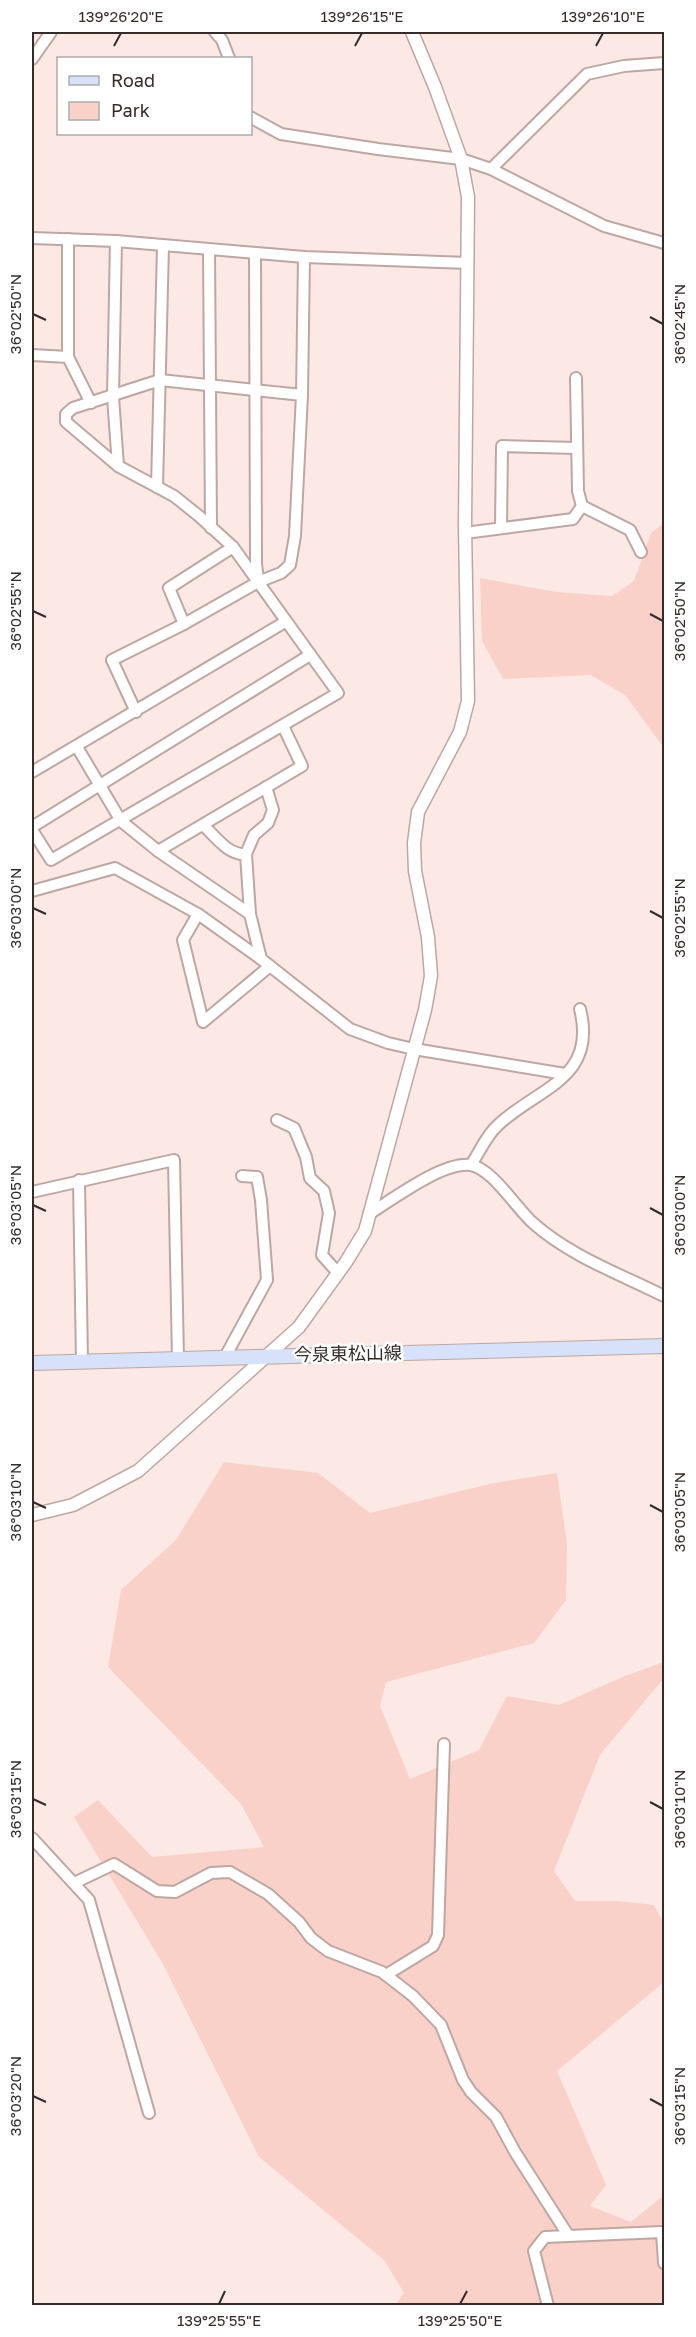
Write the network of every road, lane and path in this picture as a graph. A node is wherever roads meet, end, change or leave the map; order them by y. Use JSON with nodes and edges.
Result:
{"nodes":[{"id":1,"x":51,"y":32,"type":"edge"},
{"id":2,"x":215,"y":32,"type":"edge"},
{"id":3,"x":412,"y":32,"type":"edge"},
{"id":4,"x":229,"y":57,"type":"edge"},
{"id":5,"x":32,"y":59,"type":"edge"},
{"id":6,"x":664,"y":63,"type":"edge"},
{"id":7,"x":252,"y":118,"type":"edge"},
{"id":8,"x":461,"y":159,"type":"junction"},
{"id":9,"x":491,"y":169,"type":"junction"},
{"id":10,"x":32,"y":238,"type":"edge"},
{"id":11,"x":68,"y":238,"type":"junction"},
{"id":12,"x":116,"y":241,"type":"junction"},
{"id":13,"x":664,"y":243,"type":"edge"},
{"id":14,"x":163,"y":246,"type":"junction"},
{"id":15,"x":209,"y":249,"type":"junction"},
{"id":16,"x":255,"y":253,"type":"junction"},
{"id":17,"x":304,"y":257,"type":"junction"},
{"id":18,"x":468,"y":262,"type":"junction"},
{"id":19,"x":32,"y":355,"type":"edge"},
{"id":20,"x":68,"y":357,"type":"junction"},
{"id":21,"x":576,"y":378,"type":"dead end"},
{"id":22,"x":160,"y":380,"type":"junction"},
{"id":23,"x":210,"y":385,"type":"junction"},
{"id":24,"x":256,"y":391,"type":"junction"},
{"id":25,"x":302,"y":395,"type":"junction"},
{"id":26,"x":113,"y":397,"type":"junction"},
{"id":27,"x":91,"y":403,"type":"junction"},
{"id":28,"x":577,"y":448,"type":"junction"},
{"id":29,"x":118,"y":466,"type":"junction"},
{"id":30,"x":157,"y":487,"type":"junction"},
{"id":31,"x":582,"y":506,"type":"junction"},
{"id":32,"x":211,"y":528,"type":"junction"},
{"id":33,"x":501,"y":528,"type":"junction"},
{"id":34,"x":465,"y":533,"type":"junction"},
{"id":35,"x":233,"y":547,"type":"junction"},
{"id":36,"x":641,"y":552,"type":"dead end"},
{"id":37,"x":258,"y":582,"type":"junction"},
{"id":38,"x":285,"y":622,"type":"junction"},
{"id":39,"x":184,"y":624,"type":"junction"},
{"id":40,"x":310,"y":656,"type":"junction"},
{"id":41,"x":136,"y":712,"type":"junction"},
{"id":42,"x":283,"y":726,"type":"junction"},
{"id":43,"x":77,"y":747,"type":"junction"},
{"id":44,"x":32,"y":772,"type":"edge"},
{"id":45,"x":99,"y":783,"type":"junction"},
{"id":46,"x":266,"y":787,"type":"junction"},
{"id":47,"x":121,"y":821,"type":"junction"},
{"id":48,"x":204,"y":826,"type":"junction"},
{"id":49,"x":32,"y":829,"type":"edge"},
{"id":50,"x":158,"y":851,"type":"junction"},
{"id":51,"x":246,"y":854,"type":"junction"},
{"id":52,"x":32,"y":891,"type":"edge"},
{"id":53,"x":198,"y":914,"type":"junction"},
{"id":54,"x":250,"y":914,"type":"junction"},
{"id":55,"x":266,"y":963,"type":"junction"},
{"id":56,"x":580,"y":1009,"type":"dead end"},
{"id":57,"x":414,"y":1049,"type":"junction"},
{"id":58,"x":566,"y":1074,"type":"junction"},
{"id":59,"x":278,"y":1120,"type":"dead end"},
{"id":60,"x":471,"y":1165,"type":"junction"},
{"id":61,"x":242,"y":1176,"type":"dead end"},
{"id":62,"x":79,"y":1180,"type":"junction"},
{"id":63,"x":32,"y":1192,"type":"edge"},
{"id":64,"x":369,"y":1214,"type":"junction"},
{"id":65,"x":338,"y":1273,"type":"junction"},
{"id":66,"x":664,"y":1296,"type":"edge"},
{"id":67,"x":664,"y":1346,"type":"edge"},
{"id":68,"x":269,"y":1356,"type":"junction"},
{"id":69,"x":225,"y":1357,"type":"junction"},
{"id":70,"x":178,"y":1358,"type":"junction"},
{"id":71,"x":82,"y":1361,"type":"junction"},
{"id":72,"x":32,"y":1363,"type":"edge"},
{"id":73,"x":32,"y":1515,"type":"edge"},
{"id":74,"x":444,"y":1744,"type":"dead end"},
{"id":75,"x":32,"y":1838,"type":"edge"},
{"id":76,"x":74,"y":1884,"type":"junction"},
{"id":77,"x":386,"y":1975,"type":"junction"},
{"id":78,"x":149,"y":2113,"type":"dead end"},
{"id":79,"x":663,"y":2233,"type":"edge"},
{"id":80,"x":568,"y":2235,"type":"junction"},
{"id":81,"x":664,"y":2263,"type":"edge"},
{"id":82,"x":548,"y":2306,"type":"edge"}],
"edges":[{"from":1,"to":5,"type":"street"},
{"from":2,"to":4,"type":"street"},
{"from":3,"to":8,"type":"street"},
{"from":6,"to":9,"type":"street"},
{"from":7,"to":8,"type":"street"},
{"from":8,"to":9,"type":"street"},
{"from":8,"to":18,"type":"street"},
{"from":9,"to":13,"type":"street"},
{"from":10,"to":11,"type":"street"},
{"from":11,"to":12,"type":"street"},
{"from":11,"to":20,"type":"street"},
{"from":12,"to":14,"type":"street"},
{"from":12,"to":26,"type":"street"},
{"from":14,"to":15,"type":"street"},
{"from":14,"to":22,"type":"street"},
{"from":15,"to":16,"type":"street"},
{"from":15,"to":23,"type":"street"},
{"from":16,"to":17,"type":"street"},
{"from":16,"to":24,"type":"street"},
{"from":17,"to":18,"type":"street"},
{"from":17,"to":25,"type":"street"},
{"from":18,"to":34,"type":"street"},
{"from":19,"to":20,"type":"street"},
{"from":20,"to":27,"type":"street"},
{"from":21,"to":28,"type":"street"},
{"from":22,"to":23,"type":"street"},
{"from":22,"to":26,"type":"street"},
{"from":22,"to":30,"type":"street"},
{"from":23,"to":24,"type":"street"},
{"from":23,"to":32,"type":"street"},
{"from":24,"to":25,"type":"street"},
{"from":24,"to":37,"type":"street"},
{"from":25,"to":37,"type":"street"},
{"from":26,"to":27,"type":"street"},
{"from":26,"to":29,"type":"street"},
{"from":27,"to":29,"type":"street"},
{"from":28,"to":31,"type":"street"},
{"from":28,"to":33,"type":"street"},
{"from":29,"to":30,"type":"street"},
{"from":30,"to":32,"type":"street"},
{"from":31,"to":33,"type":"street"},
{"from":31,"to":36,"type":"street"},
{"from":32,"to":35,"type":"street"},
{"from":33,"to":34,"type":"street"},
{"from":34,"to":57,"type":"street"},
{"from":35,"to":37,"type":"street"},
{"from":35,"to":39,"type":"street"},
{"from":37,"to":38,"type":"street"},
{"from":37,"to":39,"type":"street"},
{"from":38,"to":40,"type":"street"},
{"from":38,"to":41,"type":"street"},
{"from":39,"to":41,"type":"street"},
{"from":40,"to":42,"type":"street"},
{"from":40,"to":45,"type":"street"},
{"from":41,"to":43,"type":"street"},
{"from":42,"to":46,"type":"street"},
{"from":42,"to":47,"type":"street"},
{"from":43,"to":44,"type":"street"},
{"from":43,"to":45,"type":"street"},
{"from":45,"to":47,"type":"street"},
{"from":45,"to":49,"type":"street"},
{"from":46,"to":48,"type":"street"},
{"from":46,"to":51,"type":"street"},
{"from":47,"to":49,"type":"street"},
{"from":47,"to":50,"type":"street"},
{"from":48,"to":50,"type":"street"},
{"from":48,"to":51,"type":"street"},
{"from":50,"to":54,"type":"street"},
{"from":51,"to":54,"type":"street"},
{"from":52,"to":53,"type":"street"},
{"from":53,"to":55,"type":"street"},
{"from":53,"to":55,"type":"street"},
{"from":54,"to":55,"type":"street"},
{"from":55,"to":57,"type":"street"},
{"from":56,"to":58,"type":"street"},
{"from":57,"to":58,"type":"street"},
{"from":57,"to":64,"type":"street"},
{"from":58,"to":60,"type":"street"},
{"from":59,"to":65,"type":"street"},
{"from":60,"to":64,"type":"street"},
{"from":60,"to":66,"type":"street"},
{"from":61,"to":69,"type":"street"},
{"from":62,"to":63,"type":"street"},
{"from":62,"to":70,"type":"street"},
{"from":62,"to":71,"type":"street"},
{"from":64,"to":65,"type":"street"},
{"from":65,"to":68,"type":"street"},
{"from":67,"to":68,"type":"main road","name":"今泉東松山線"},
{"from":68,"to":69,"type":"main road","name":"今泉東松山線"},
{"from":68,"to":73,"type":"street"},
{"from":69,"to":70,"type":"main road","name":"今泉東松山線"},
{"from":70,"to":71,"type":"main road","name":"今泉東松山線"},
{"from":71,"to":72,"type":"main road","name":"今泉東松山線"},
{"from":74,"to":77,"type":"street"},
{"from":75,"to":76,"type":"street"},
{"from":76,"to":77,"type":"street"},
{"from":76,"to":78,"type":"street"},
{"from":77,"to":80,"type":"street"},
{"from":79,"to":80,"type":"street"},
{"from":79,"to":81,"type":"street"},
{"from":80,"to":82,"type":"street"}]}
